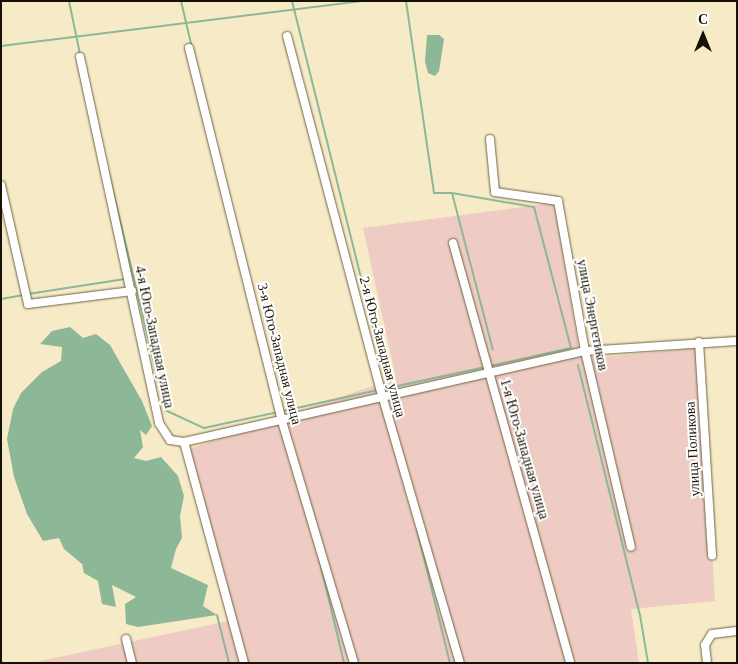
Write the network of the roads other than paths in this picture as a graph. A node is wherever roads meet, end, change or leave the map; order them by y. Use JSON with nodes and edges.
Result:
{"nodes":[{"id":1,"x":287,"y":36,"type":"dead end"},
{"id":2,"x":189,"y":48,"type":"dead end"},
{"id":3,"x":80,"y":57,"type":"dead end"},
{"id":4,"x":490,"y":139,"type":"dead end"},
{"id":5,"x":1,"y":184,"type":"edge"},
{"id":6,"x":453,"y":243,"type":"dead end"},
{"id":7,"x":132,"y":291,"type":"junction"},
{"id":8,"x":737,"y":341,"type":"edge"},
{"id":9,"x":700,"y":342,"type":"junction"},
{"id":10,"x":585,"y":350,"type":"junction"},
{"id":11,"x":489,"y":371,"type":"junction"},
{"id":12,"x":382,"y":395,"type":"junction"},
{"id":13,"x":281,"y":418,"type":"junction"},
{"id":14,"x":184,"y":442,"type":"junction"},
{"id":15,"x":631,"y":547,"type":"dead end"},
{"id":16,"x":712,"y":556,"type":"dead end"},
{"id":17,"x":737,"y":631,"type":"edge"},
{"id":18,"x":126,"y":639,"type":"dead end"},
{"id":19,"x":132,"y":663,"type":"edge"},
{"id":20,"x":244,"y":663,"type":"edge"},
{"id":21,"x":354,"y":663,"type":"edge"},
{"id":22,"x":460,"y":663,"type":"edge"},
{"id":23,"x":570,"y":663,"type":"edge"},
{"id":24,"x":707,"y":663,"type":"edge"}],
"edges":[{"from":1,"to":12,"type":"street","name":"2-я Юго-Западная улица"},
{"from":2,"to":13,"type":"street","name":"3-я Юго-Западная улица"},
{"from":3,"to":7,"type":"street","name":"4-я Юго-Западная улица"},
{"from":4,"to":10,"type":"street","name":"улица Энергетиков"},
{"from":5,"to":7,"type":"street"},
{"from":6,"to":11,"type":"street","name":"1-я Юго-Западная улица"},
{"from":7,"to":14,"type":"street","name":"4-я Юго-Западная улица"},
{"from":8,"to":9,"type":"street"},
{"from":9,"to":10,"type":"street"},
{"from":9,"to":16,"type":"street","name":"улица Поликова"},
{"from":10,"to":11,"type":"street"},
{"from":10,"to":15,"type":"street","name":"улица Энергетиков"},
{"from":11,"to":12,"type":"street"},
{"from":11,"to":23,"type":"street","name":"1-я Юго-Западная улица"},
{"from":12,"to":13,"type":"street"},
{"from":12,"to":22,"type":"street","name":"2-я Юго-Западная улица"},
{"from":13,"to":14,"type":"street"},
{"from":13,"to":21,"type":"street","name":"3-я Юго-Западная улица"},
{"from":14,"to":20,"type":"street"},
{"from":17,"to":24,"type":"street"},
{"from":18,"to":19,"type":"street"}]}
